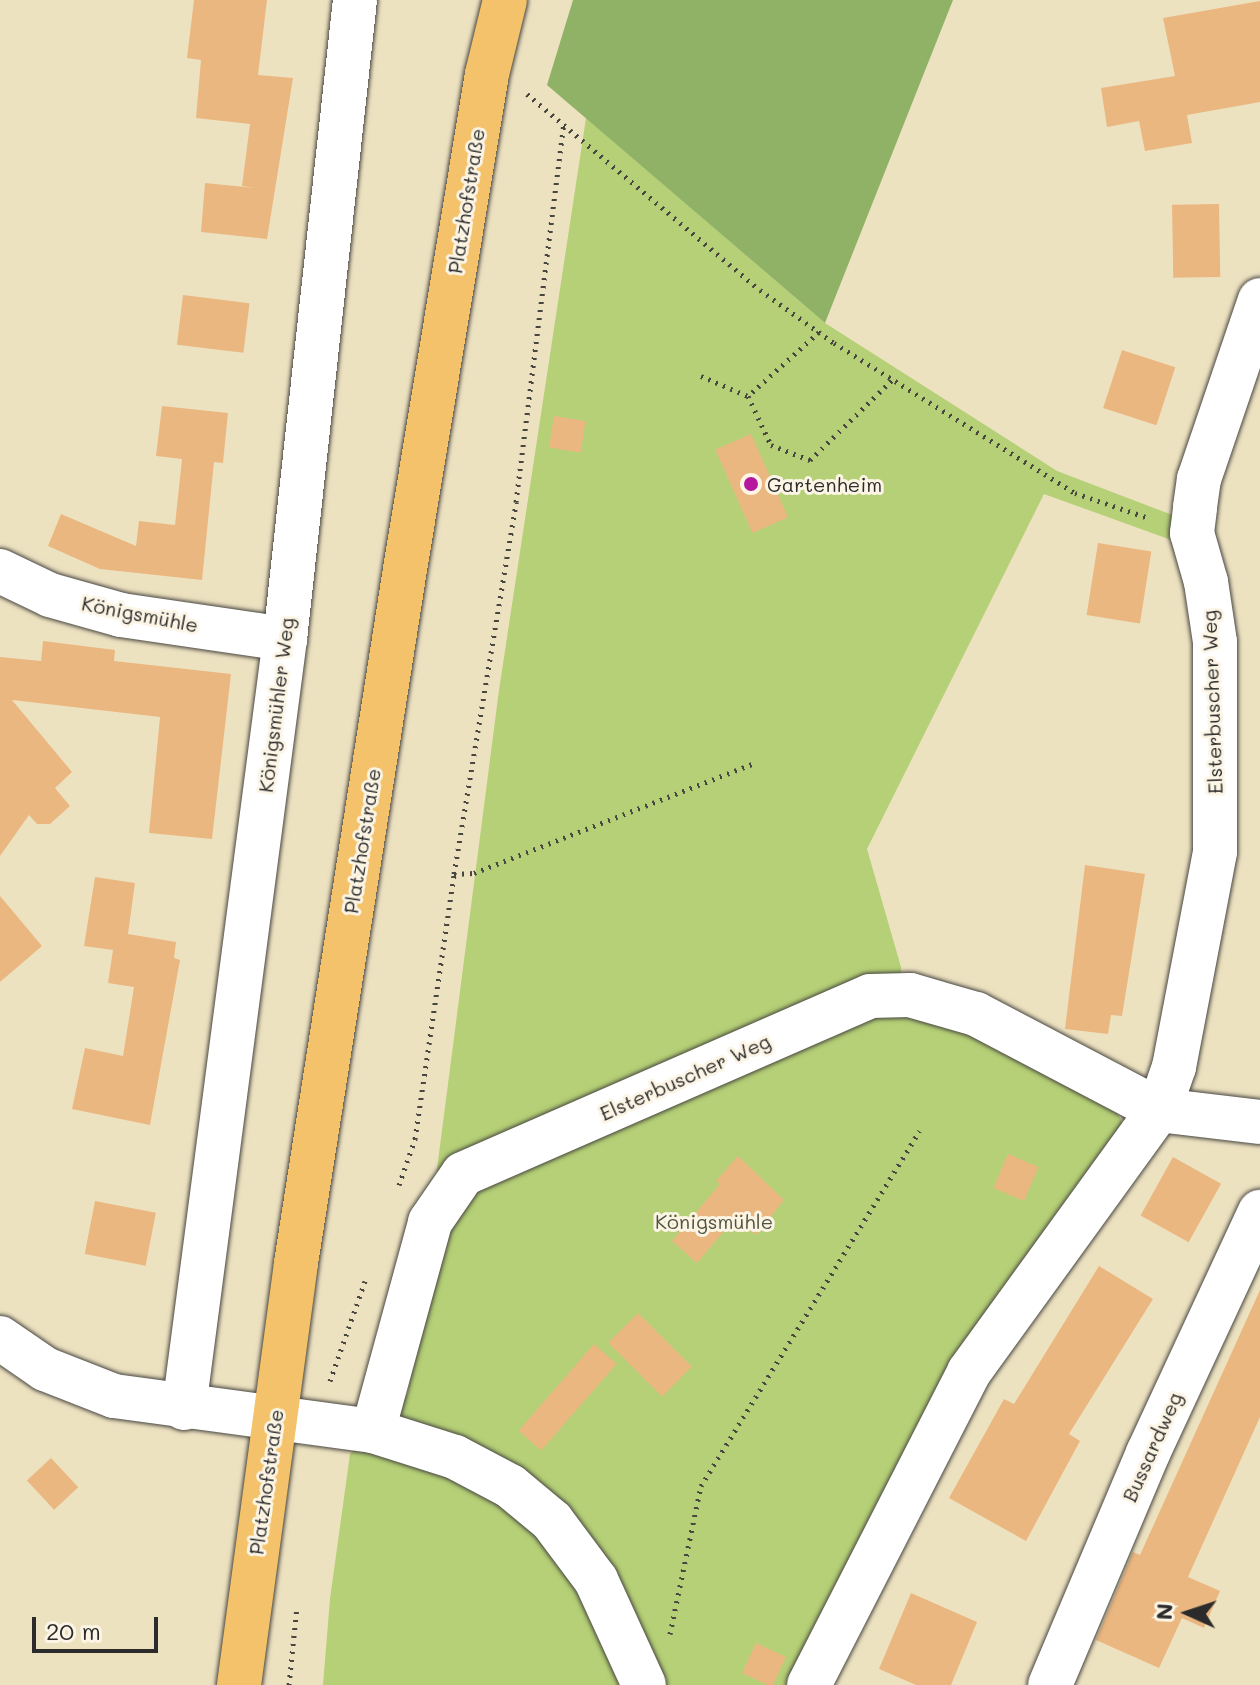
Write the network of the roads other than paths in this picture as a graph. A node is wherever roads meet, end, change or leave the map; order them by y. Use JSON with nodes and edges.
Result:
{"nodes":[{"id":1,"x":355,"y":0,"type":"edge"},
{"id":2,"x":505,"y":0,"type":"edge"},
{"id":3,"x":1260,"y":300,"type":"edge"},
{"id":4,"x":0,"y":571,"type":"edge"},
{"id":5,"x":285,"y":639,"type":"junction"},
{"id":6,"x":1159,"y":1110,"type":"junction"},
{"id":7,"x":1260,"y":1122,"type":"edge"},
{"id":8,"x":1260,"y":1212,"type":"edge"},
{"id":9,"x":0,"y":1338,"type":"edge"},
{"id":10,"x":184,"y":1408,"type":"junction"},
{"id":11,"x":295,"y":1420,"type":"junction"},
{"id":12,"x":373,"y":1431,"type":"junction"},
{"id":13,"x":239,"y":1685,"type":"edge"},
{"id":14,"x":644,"y":1685,"type":"edge"},
{"id":15,"x":809,"y":1685,"type":"edge"},
{"id":16,"x":1050,"y":1685,"type":"edge"}],
"edges":[{"from":1,"to":5,"type":"street","name":"Königsmühler Weg"},
{"from":2,"to":11,"type":"main road","name":"Platzhofstraße"},
{"from":3,"to":6,"type":"street","name":"Elsterbuscher Weg"},
{"from":4,"to":5,"type":"street","name":"Königsmühle"},
{"from":5,"to":10,"type":"street","name":"Königsmühler Weg"},
{"from":6,"to":7,"type":"street"},
{"from":6,"to":12,"type":"street","name":"Elsterbuscher Weg"},
{"from":6,"to":15,"type":"street","name":"Elsterbuscher Weg"},
{"from":8,"to":16,"type":"street","name":"Bussardweg"},
{"from":9,"to":10,"type":"street"},
{"from":10,"to":11,"type":"street"},
{"from":11,"to":12,"type":"street"},
{"from":11,"to":13,"type":"main road","name":"Platzhofstraße"},
{"from":12,"to":14,"type":"street"}]}
